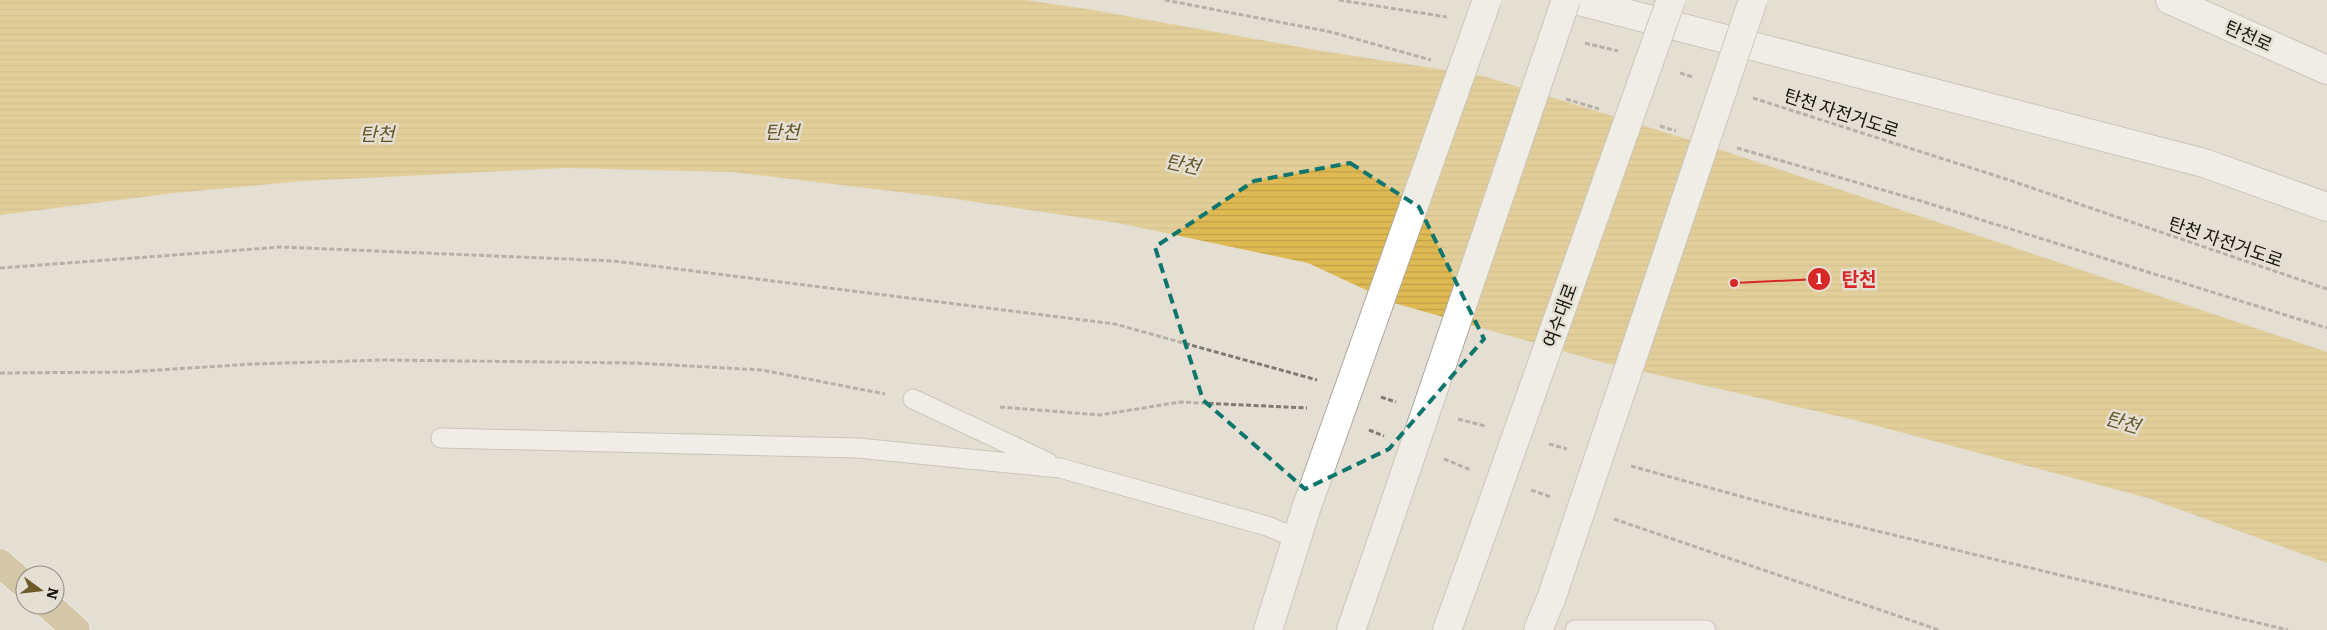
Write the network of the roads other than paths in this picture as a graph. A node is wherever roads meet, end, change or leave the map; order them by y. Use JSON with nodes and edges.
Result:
{"nodes":[{"id":1,"x":1487,"y":0,"type":"edge"},
{"id":2,"x":1566,"y":0,"type":"edge"},
{"id":3,"x":1574,"y":0,"type":"edge"},
{"id":4,"x":1671,"y":0,"type":"edge"},
{"id":5,"x":1753,"y":0,"type":"edge"},
{"id":6,"x":2170,"y":0,"type":"edge"},
{"id":7,"x":2327,"y":70,"type":"edge"},
{"id":8,"x":2327,"y":207,"type":"edge"},
{"id":9,"x":913,"y":399,"type":"dead end"},
{"id":10,"x":441,"y":438,"type":"dead end"},
{"id":11,"x":1060,"y":468,"type":"junction"},
{"id":12,"x":1297,"y":538,"type":"junction"},
{"id":13,"x":0,"y":562,"type":"edge"},
{"id":14,"x":15,"y":576,"type":"edge"},
{"id":15,"x":59,"y":615,"type":"edge"},
{"id":16,"x":76,"y":630,"type":"edge"},
{"id":17,"x":1268,"y":630,"type":"edge"},
{"id":18,"x":1351,"y":630,"type":"edge"},
{"id":19,"x":1447,"y":630,"type":"edge"},
{"id":20,"x":1538,"y":630,"type":"edge"},
{"id":21,"x":1576,"y":630,"type":"edge"},
{"id":22,"x":1706,"y":630,"type":"edge"}],
"edges":[{"from":1,"to":12,"type":"main road","bridge":true},
{"from":2,"to":18,"type":"main road","bridge":true},
{"from":3,"to":8,"type":"main road"},
{"from":4,"to":19,"type":"main road","name":"여수대로","bridge":true},
{"from":5,"to":20,"type":"main road","bridge":true},
{"from":6,"to":7,"type":"main road","name":"탄천로"},
{"from":9,"to":11,"type":"lane"},
{"from":10,"to":11,"type":"lane"},
{"from":11,"to":12,"type":"lane"},
{"from":12,"to":17,"type":"main road"},
{"from":13,"to":14,"type":"highway"},
{"from":15,"to":16,"type":"highway"},
{"from":21,"to":22,"type":"lane"}]}
